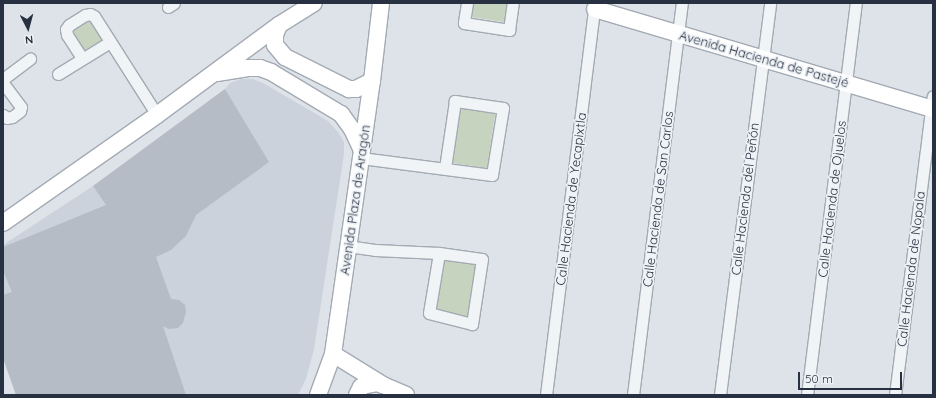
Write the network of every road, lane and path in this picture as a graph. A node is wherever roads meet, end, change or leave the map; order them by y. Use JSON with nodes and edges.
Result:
{"nodes":[{"id":1,"x":314,"y":3,"type":"edge"},
{"id":2,"x":381,"y":3,"type":"edge"},
{"id":3,"x":467,"y":3,"type":"edge"},
{"id":4,"x":513,"y":3,"type":"edge"},
{"id":5,"x":682,"y":3,"type":"edge"},
{"id":6,"x":770,"y":3,"type":"edge"},
{"id":7,"x":856,"y":3,"type":"edge"},
{"id":8,"x":595,"y":6,"type":"edge"},
{"id":9,"x":279,"y":25,"type":"junction"},
{"id":10,"x":679,"y":34,"type":"junction"},
{"id":11,"x":110,"y":42,"type":"junction"},
{"id":12,"x":82,"y":58,"type":"junction"},
{"id":13,"x":764,"y":58,"type":"junction"},
{"id":14,"x":30,"y":59,"type":"dead end"},
{"id":15,"x":58,"y":74,"type":"dead end"},
{"id":16,"x":213,"y":74,"type":"junction"},
{"id":17,"x":3,"y":79,"type":"edge"},
{"id":18,"x":372,"y":81,"type":"junction"},
{"id":19,"x":3,"y":83,"type":"edge"},
{"id":20,"x":846,"y":83,"type":"junction"},
{"id":21,"x":932,"y":104,"type":"edge"},
{"id":22,"x":3,"y":115,"type":"edge"},
{"id":23,"x":157,"y":115,"type":"junction"},
{"id":24,"x":362,"y":154,"type":"junction"},
{"id":25,"x":445,"y":168,"type":"junction"},
{"id":26,"x":3,"y":223,"type":"edge"},
{"id":27,"x":347,"y":246,"type":"junction"},
{"id":28,"x":439,"y":253,"type":"junction"},
{"id":29,"x":333,"y":354,"type":"junction"},
{"id":30,"x":383,"y":385,"type":"junction"},
{"id":31,"x":318,"y":395,"type":"edge"},
{"id":32,"x":357,"y":395,"type":"edge"},
{"id":33,"x":406,"y":395,"type":"edge"},
{"id":34,"x":546,"y":395,"type":"edge"},
{"id":35,"x":633,"y":395,"type":"edge"},
{"id":36,"x":720,"y":395,"type":"edge"},
{"id":37,"x":807,"y":395,"type":"edge"},
{"id":38,"x":895,"y":395,"type":"edge"}],
"edges":[{"from":1,"to":9,"type":"street"},
{"from":2,"to":18,"type":"street","name":"Avenida Plaza de Aragón"},
{"from":3,"to":4,"type":"street"},
{"from":5,"to":10,"type":"street","name":"Calle Hacienda de San Carlos"},
{"from":6,"to":13,"type":"street","name":"Calle Hacienda del Peñón"},
{"from":7,"to":20,"type":"street","name":"Calle Hacienda de Ojuelos"},
{"from":8,"to":10,"type":"street","name":"Avenida Hacienda de Pastejé"},
{"from":8,"to":34,"type":"street","name":"Calle Hacienda de Yecapixtla"},
{"from":9,"to":16,"type":"street"},
{"from":9,"to":18,"type":"street"},
{"from":10,"to":13,"type":"street","name":"Avenida Hacienda de Pastejé"},
{"from":10,"to":35,"type":"street","name":"Calle Hacienda de San Carlos"},
{"from":11,"to":12,"type":"street"},
{"from":11,"to":12,"type":"street"},
{"from":11,"to":23,"type":"street"},
{"from":12,"to":15,"type":"street"},
{"from":13,"to":20,"type":"street","name":"Avenida Hacienda de Pastejé"},
{"from":13,"to":36,"type":"street","name":"Calle Hacienda del Peñón"},
{"from":14,"to":17,"type":"street"},
{"from":16,"to":23,"type":"street"},
{"from":16,"to":24,"type":"street"},
{"from":18,"to":24,"type":"street","name":"Avenida Plaza de Aragón"},
{"from":19,"to":22,"type":"street"},
{"from":20,"to":21,"type":"street","name":"Avenida Hacienda de Pastejé"},
{"from":20,"to":37,"type":"street","name":"Calle Hacienda de Ojuelos"},
{"from":21,"to":38,"type":"street","name":"Calle Hacienda de Nopala"},
{"from":23,"to":26,"type":"street"},
{"from":24,"to":25,"type":"street"},
{"from":24,"to":27,"type":"street","name":"Avenida Plaza de Aragón"},
{"from":25,"to":25,"type":"street"},
{"from":27,"to":28,"type":"street"},
{"from":27,"to":29,"type":"street","name":"Avenida Plaza de Aragón"},
{"from":28,"to":28,"type":"street"},
{"from":29,"to":30,"type":"street"},
{"from":29,"to":31,"type":"street","name":"Avenida Plaza de Aragón"},
{"from":30,"to":32,"type":"street"},
{"from":30,"to":33,"type":"street"}]}
